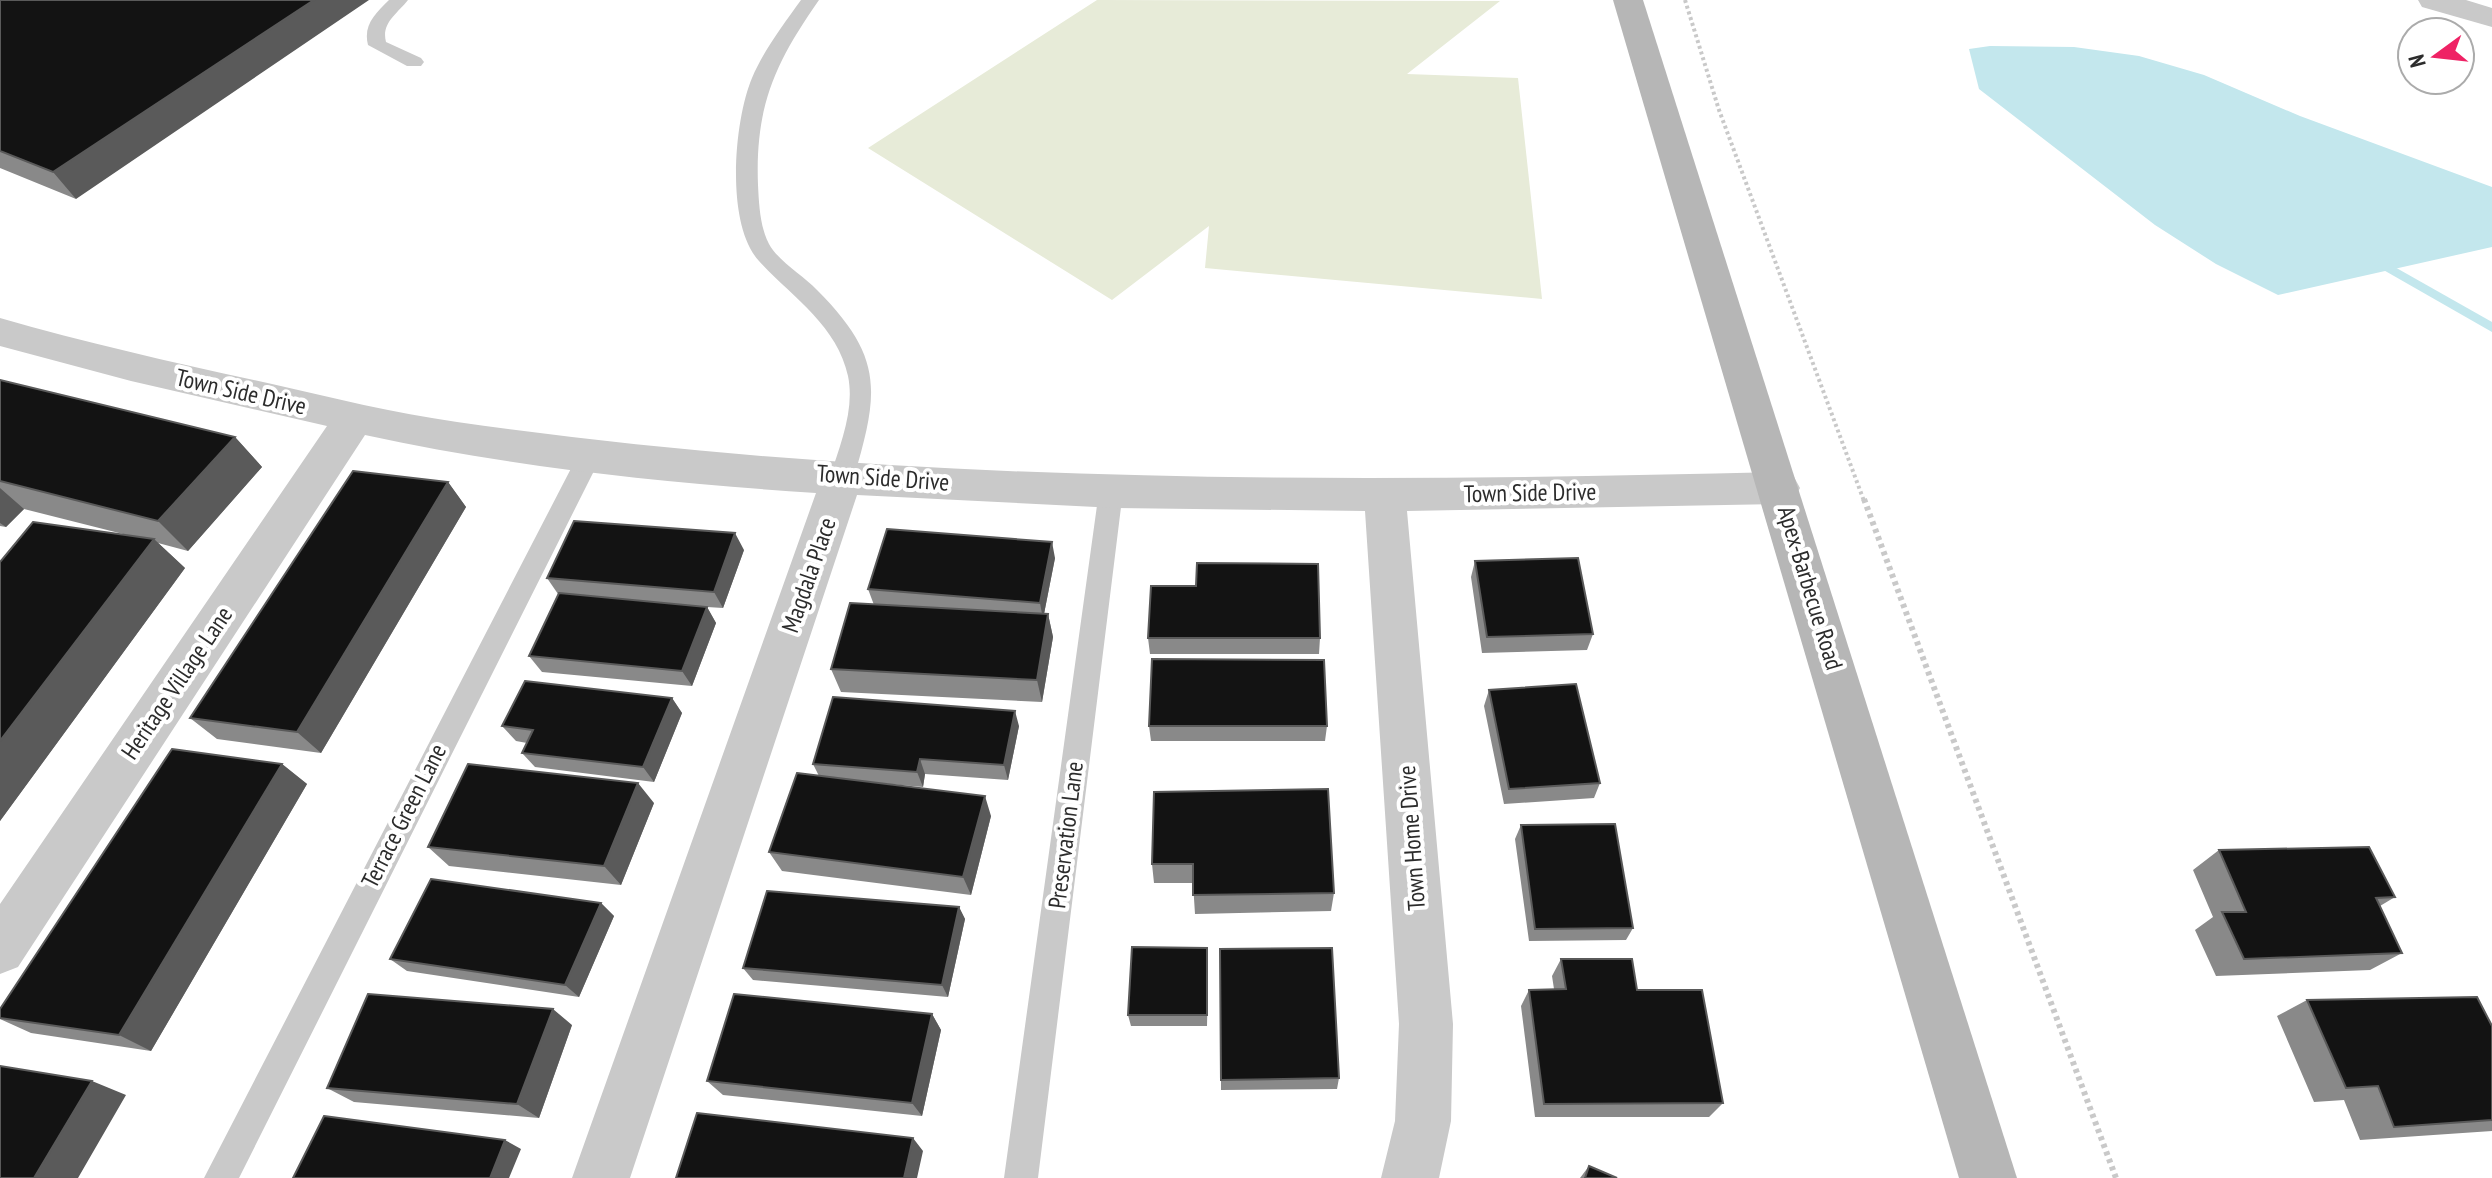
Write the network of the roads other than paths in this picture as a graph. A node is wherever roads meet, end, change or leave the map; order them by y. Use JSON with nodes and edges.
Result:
{"nodes":[{"id":1,"x":399,"y":0,"type":"edge"},
{"id":2,"x":810,"y":0,"type":"edge"},
{"id":3,"x":1628,"y":0,"type":"edge"},
{"id":4,"x":2433,"y":0,"type":"edge"},
{"id":5,"x":2492,"y":18,"type":"edge"},
{"id":6,"x":414,"y":62,"type":"dead end"},
{"id":7,"x":0,"y":332,"type":"edge"},
{"id":8,"x":355,"y":417,"type":"junction"},
{"id":9,"x":590,"y":455,"type":"junction"},
{"id":10,"x":842,"y":477,"type":"junction"},
{"id":11,"x":1779,"y":488,"type":"junction"},
{"id":12,"x":1111,"y":491,"type":"junction"},
{"id":13,"x":1385,"y":496,"type":"junction"},
{"id":14,"x":5,"y":933,"type":"edge"},
{"id":15,"x":221,"y":1178,"type":"edge"},
{"id":16,"x":601,"y":1178,"type":"edge"},
{"id":17,"x":1021,"y":1178,"type":"edge"},
{"id":18,"x":1410,"y":1178,"type":"edge"},
{"id":19,"x":1988,"y":1178,"type":"edge"}],
"edges":[{"from":1,"to":6,"type":"lane"},
{"from":2,"to":10,"type":"lane","name":"Magdala Place"},
{"from":3,"to":11,"type":"street","name":"Apex-Barbecue Road"},
{"from":4,"to":5,"type":"street"},
{"from":7,"to":8,"type":"street","name":"Town Side Drive"},
{"from":8,"to":9,"type":"street","name":"Town Side Drive"},
{"from":8,"to":14,"type":"street","name":"Heritage Village Lane"},
{"from":9,"to":10,"type":"street","name":"Town Side Drive"},
{"from":9,"to":15,"type":"lane","name":"Terrace Green Lane"},
{"from":10,"to":12,"type":"street","name":"Town Side Drive"},
{"from":10,"to":16,"type":"street","name":"Magdala Place"},
{"from":11,"to":13,"type":"street","name":"Town Side Drive"},
{"from":11,"to":19,"type":"street","name":"Apex-Barbecue Road"},
{"from":12,"to":13,"type":"street","name":"Town Side Drive"},
{"from":12,"to":17,"type":"lane","name":"Preservation Lane"},
{"from":13,"to":18,"type":"street","name":"Town Home Drive"}]}
